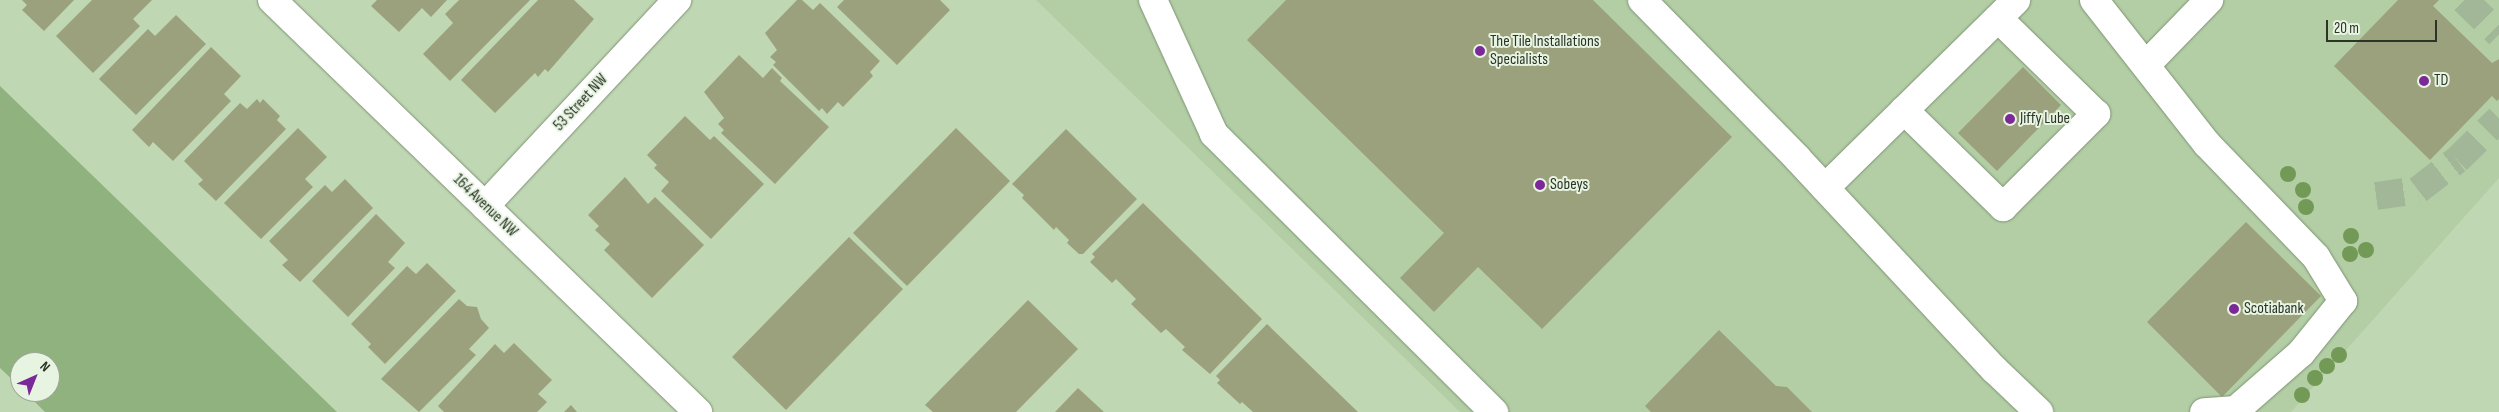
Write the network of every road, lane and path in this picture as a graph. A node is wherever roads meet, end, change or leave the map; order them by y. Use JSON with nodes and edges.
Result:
{"nodes":[{"id":1,"x":272,"y":0,"type":"edge"},
{"id":2,"x":677,"y":0,"type":"edge"},
{"id":3,"x":1642,"y":0,"type":"edge"},
{"id":4,"x":2094,"y":0,"type":"edge"},
{"id":5,"x":2209,"y":0,"type":"edge"},
{"id":6,"x":1161,"y":5,"type":"edge"},
{"id":7,"x":2007,"y":9,"type":"edge"},
{"id":8,"x":2146,"y":65,"type":"junction"},
{"id":9,"x":1904,"y":110,"type":"junction"},
{"id":10,"x":1826,"y":188,"type":"junction"},
{"id":11,"x":485,"y":206,"type":"junction"},
{"id":12,"x":698,"y":412,"type":"edge"},
{"id":13,"x":1494,"y":412,"type":"edge"},
{"id":14,"x":2039,"y":412,"type":"edge"},
{"id":15,"x":2204,"y":412,"type":"edge"}],
"edges":[{"from":1,"to":11,"type":"street","name":"164 Avenue NW"},
{"from":2,"to":11,"type":"street","name":"53 Street NW"},
{"from":3,"to":10,"type":"street"},
{"from":4,"to":8,"type":"street"},
{"from":5,"to":8,"type":"street"},
{"from":6,"to":13,"type":"street"},
{"from":7,"to":9,"type":"street"},
{"from":7,"to":9,"type":"street"},
{"from":8,"to":15,"type":"street"},
{"from":9,"to":10,"type":"street"},
{"from":10,"to":14,"type":"street"},
{"from":11,"to":12,"type":"street","name":"164 Avenue NW"}]}
